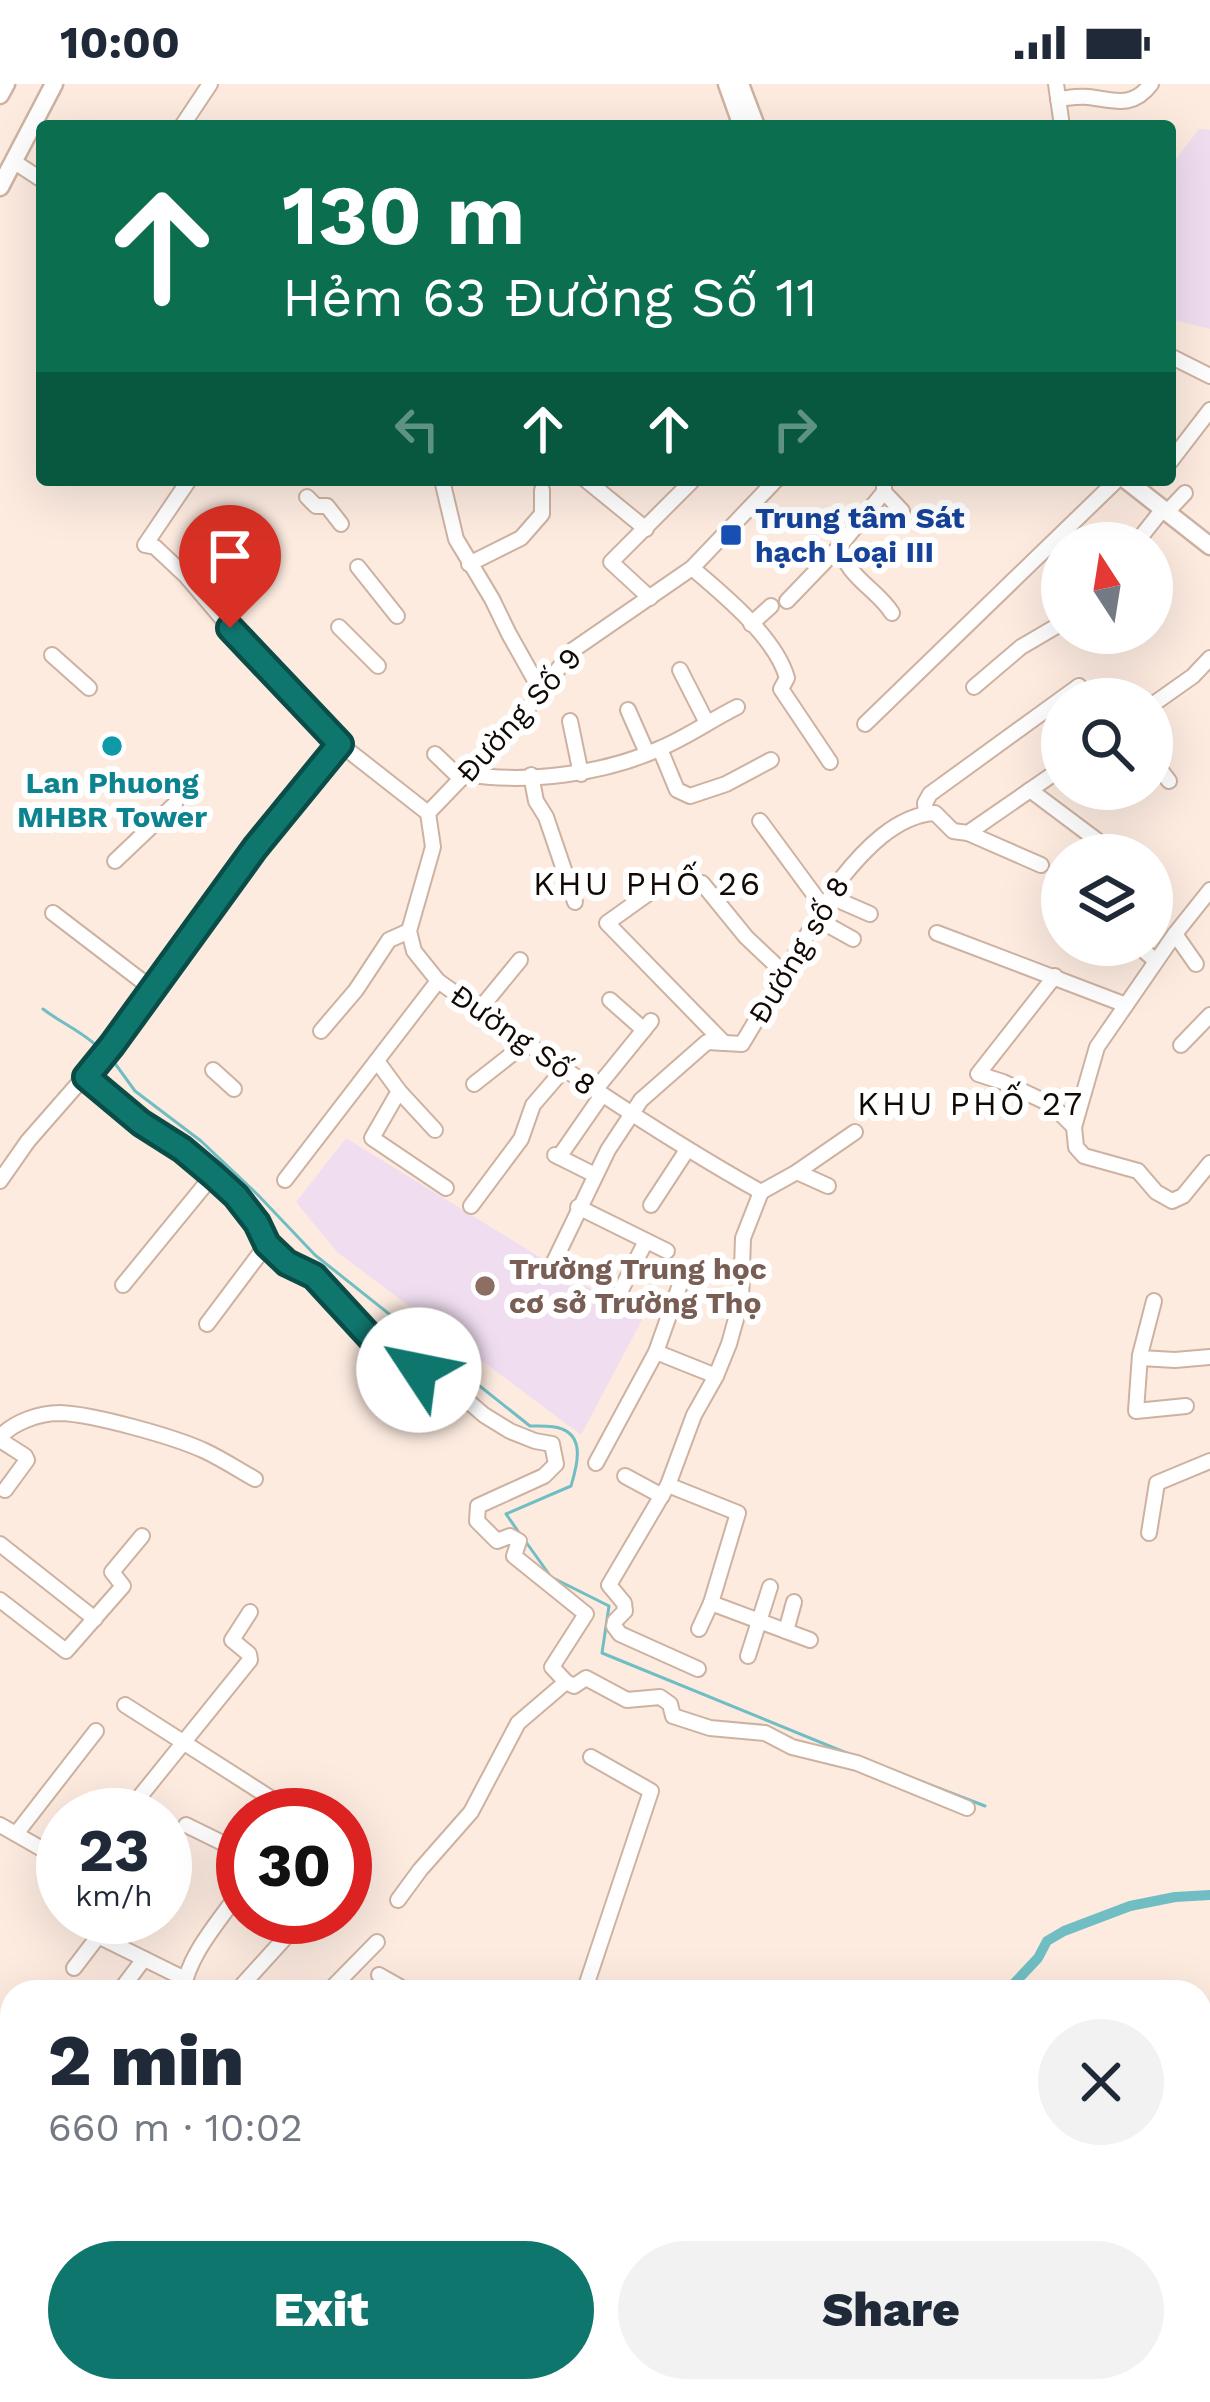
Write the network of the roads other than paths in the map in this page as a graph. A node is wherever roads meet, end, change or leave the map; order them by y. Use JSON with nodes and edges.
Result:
{"nodes":[{"id":1,"x":6,"y":84,"type":"edge"},
{"id":2,"x":54,"y":84,"type":"edge"},
{"id":3,"x":210,"y":84,"type":"edge"},
{"id":4,"x":728,"y":84,"type":"edge"},
{"id":5,"x":740,"y":84,"type":"edge"},
{"id":6,"x":1151,"y":84,"type":"edge"},
{"id":7,"x":1057,"y":92,"type":"edge"},
{"id":8,"x":0,"y":95,"type":"edge"},
{"id":9,"x":186,"y":120,"type":"edge"},
{"id":10,"x":740,"y":120,"type":"edge"},
{"id":11,"x":754,"y":120,"type":"edge"},
{"id":12,"x":14,"y":161,"type":"junction"},
{"id":13,"x":36,"y":176,"type":"edge"},
{"id":14,"x":0,"y":187,"type":"edge"},
{"id":15,"x":1176,"y":359,"type":"edge"},
{"id":16,"x":1210,"y":376,"type":"edge"},
{"id":17,"x":1210,"y":410,"type":"edge"},
{"id":18,"x":1176,"y":454,"type":"edge"},
{"id":19,"x":185,"y":486,"type":"edge"},
{"id":20,"x":443,"y":486,"type":"edge"},
{"id":21,"x":593,"y":486,"type":"edge"},
{"id":22,"x":687,"y":486,"type":"edge"},
{"id":23,"x":770,"y":486,"type":"edge"},
{"id":24,"x":884,"y":486,"type":"edge"},
{"id":25,"x":1111,"y":486,"type":"edge"},
{"id":26,"x":1150,"y":487,"type":"edge"},
{"id":27,"x":542,"y":490,"type":"dead end"},
{"id":28,"x":1185,"y":493,"type":"dead end"},
{"id":29,"x":307,"y":497,"type":"dead end"},
{"id":30,"x":1165,"y":510,"type":"junction"},
{"id":31,"x":902,"y":511,"type":"dead end"},
{"id":32,"x":1154,"y":522,"type":"edge"},
{"id":33,"x":341,"y":524,"type":"dead end"},
{"id":34,"x":646,"y":529,"type":"junction"},
{"id":35,"x":841,"y":544,"type":"junction"},
{"id":36,"x":1210,"y":546,"type":"edge"},
{"id":37,"x":469,"y":564,"type":"junction"},
{"id":38,"x":358,"y":567,"type":"dead end"},
{"id":39,"x":692,"y":568,"type":"junction"},
{"id":40,"x":650,"y":598,"type":"junction"},
{"id":41,"x":892,"y":613,"type":"dead end"},
{"id":42,"x":397,"y":616,"type":"dead end"},
{"id":43,"x":751,"y":624,"type":"junction"},
{"id":44,"x":339,"y":627,"type":"dead end"},
{"id":45,"x":1041,"y":635,"type":"edge"},
{"id":46,"x":52,"y":655,"type":"dead end"},
{"id":47,"x":1210,"y":658,"type":"edge"},
{"id":48,"x":378,"y":666,"type":"dead end"},
{"id":49,"x":680,"y":670,"type":"dead end"},
{"id":50,"x":974,"y":687,"type":"dead end"},
{"id":51,"x":89,"y":688,"type":"dead end"},
{"id":52,"x":1173,"y":690,"type":"edge"},
{"id":53,"x":542,"y":691,"type":"junction"},
{"id":54,"x":736,"y":707,"type":"dead end"},
{"id":55,"x":628,"y":710,"type":"dead end"},
{"id":56,"x":1041,"y":714,"type":"edge"},
{"id":57,"x":570,"y":721,"type":"dead end"},
{"id":58,"x":707,"y":723,"type":"junction"},
{"id":59,"x":865,"y":724,"type":"dead end"},
{"id":60,"x":340,"y":744,"type":"junction"},
{"id":61,"x":654,"y":751,"type":"junction"},
{"id":62,"x":435,"y":754,"type":"dead end"},
{"id":63,"x":771,"y":760,"type":"dead end"},
{"id":64,"x":830,"y":761,"type":"dead end"},
{"id":65,"x":581,"y":774,"type":"junction"},
{"id":66,"x":464,"y":776,"type":"junction"},
{"id":67,"x":531,"y":776,"type":"junction"},
{"id":68,"x":1041,"y":782,"type":"edge"},
{"id":69,"x":1030,"y":790,"type":"junction"},
{"id":70,"x":175,"y":804,"type":"dead end"},
{"id":71,"x":428,"y":813,"type":"junction"},
{"id":72,"x":926,"y":813,"type":"junction"},
{"id":73,"x":760,"y":821,"type":"dead end"},
{"id":74,"x":968,"y":833,"type":"junction"},
{"id":75,"x":1089,"y":834,"type":"edge"},
{"id":76,"x":115,"y":861,"type":"dead end"},
{"id":77,"x":1041,"y":865,"type":"dead end"},
{"id":78,"x":663,"y":883,"type":"dead end"},
{"id":79,"x":702,"y":883,"type":"dead end"},
{"id":80,"x":1210,"y":890,"type":"edge"},
{"id":81,"x":575,"y":902,"type":"dead end"},
{"id":82,"x":824,"y":908,"type":"junction"},
{"id":83,"x":53,"y":913,"type":"dead end"},
{"id":84,"x":870,"y":914,"type":"dead end"},
{"id":85,"x":409,"y":931,"type":"junction"},
{"id":86,"x":937,"y":933,"type":"dead end"},
{"id":87,"x":1175,"y":934,"type":"junction"},
{"id":88,"x":1173,"y":937,"type":"edge"},
{"id":89,"x":853,"y":939,"type":"dead end"},
{"id":90,"x":520,"y":960,"type":"dead end"},
{"id":91,"x":1196,"y":964,"type":"dead end"},
{"id":92,"x":1153,"y":966,"type":"edge"},
{"id":93,"x":784,"y":974,"type":"junction"},
{"id":94,"x":1055,"y":976,"type":"junction"},
{"id":95,"x":438,"y":981,"type":"junction"},
{"id":96,"x":151,"y":988,"type":"junction"},
{"id":97,"x":610,"y":1000,"type":"dead end"},
{"id":98,"x":1126,"y":1005,"type":"junction"},
{"id":99,"x":479,"y":1010,"type":"junction"},
{"id":100,"x":1210,"y":1015,"type":"edge"},
{"id":101,"x":321,"y":1031,"type":"dead end"},
{"id":102,"x":526,"y":1043,"type":"junction"},
{"id":103,"x":724,"y":1043,"type":"junction"},
{"id":104,"x":1180,"y":1046,"type":"dead end"},
{"id":105,"x":377,"y":1061,"type":"junction"},
{"id":106,"x":564,"y":1069,"type":"junction"},
{"id":107,"x":213,"y":1070,"type":"dead end"},
{"id":108,"x":87,"y":1075,"type":"junction"},
{"id":109,"x":474,"y":1084,"type":"dead end"},
{"id":110,"x":234,"y":1089,"type":"dead end"},
{"id":111,"x":399,"y":1091,"type":"junction"},
{"id":112,"x":598,"y":1093,"type":"junction"},
{"id":113,"x":633,"y":1116,"type":"junction"},
{"id":114,"x":1074,"y":1126,"type":"junction"},
{"id":115,"x":435,"y":1130,"type":"dead end"},
{"id":116,"x":855,"y":1132,"type":"dead end"},
{"id":117,"x":687,"y":1150,"type":"junction"},
{"id":118,"x":1206,"y":1169,"type":"edge"},
{"id":119,"x":797,"y":1172,"type":"junction"},
{"id":120,"x":213,"y":1175,"type":"junction"},
{"id":121,"x":595,"y":1175,"type":"junction"},
{"id":122,"x":0,"y":1180,"type":"edge"},
{"id":123,"x":284,"y":1180,"type":"dead end"},
{"id":124,"x":828,"y":1186,"type":"dead end"},
{"id":125,"x":446,"y":1188,"type":"dead end"},
{"id":126,"x":761,"y":1192,"type":"junction"},
{"id":127,"x":651,"y":1205,"type":"dead end"},
{"id":128,"x":470,"y":1206,"type":"dead end"},
{"id":129,"x":578,"y":1207,"type":"junction"},
{"id":130,"x":646,"y":1241,"type":"junction"},
{"id":131,"x":267,"y":1244,"type":"junction"},
{"id":132,"x":667,"y":1251,"type":"dead end"},
{"id":133,"x":553,"y":1264,"type":"dead end"},
{"id":134,"x":682,"y":1279,"type":"dead end"},
{"id":135,"x":123,"y":1285,"type":"dead end"},
{"id":136,"x":620,"y":1292,"type":"dead end"},
{"id":137,"x":1154,"y":1301,"type":"dead end"},
{"id":138,"x":208,"y":1324,"type":"dead end"},
{"id":139,"x":656,"y":1352,"type":"junction"},
{"id":140,"x":1210,"y":1357,"type":"edge"},
{"id":141,"x":1140,"y":1358,"type":"junction"},
{"id":142,"x":716,"y":1376,"type":"junction"},
{"id":143,"x":1186,"y":1406,"type":"dead end"},
{"id":144,"x":0,"y":1438,"type":"edge"},
{"id":145,"x":596,"y":1462,"type":"dead end"},
{"id":146,"x":1210,"y":1462,"type":"edge"},
{"id":147,"x":625,"y":1476,"type":"dead end"},
{"id":148,"x":255,"y":1479,"type":"dead end"},
{"id":149,"x":5,"y":1490,"type":"dead end"},
{"id":150,"x":665,"y":1490,"type":"junction"},
{"id":151,"x":1149,"y":1532,"type":"dead end"},
{"id":152,"x":142,"y":1536,"type":"dead end"},
{"id":153,"x":0,"y":1544,"type":"edge"},
{"id":154,"x":770,"y":1587,"type":"dead end"},
{"id":155,"x":0,"y":1600,"type":"edge"},
{"id":156,"x":794,"y":1602,"type":"dead end"},
{"id":157,"x":710,"y":1603,"type":"junction"},
{"id":158,"x":250,"y":1612,"type":"dead end"},
{"id":159,"x":95,"y":1618,"type":"junction"},
{"id":160,"x":758,"y":1620,"type":"junction"},
{"id":161,"x":699,"y":1629,"type":"dead end"},
{"id":162,"x":786,"y":1630,"type":"junction"},
{"id":163,"x":810,"y":1640,"type":"dead end"},
{"id":164,"x":748,"y":1656,"type":"dead end"},
{"id":165,"x":698,"y":1669,"type":"dead end"},
{"id":166,"x":566,"y":1682,"type":"junction"},
{"id":167,"x":124,"y":1705,"type":"dead end"},
{"id":168,"x":96,"y":1731,"type":"dead end"},
{"id":169,"x":184,"y":1742,"type":"junction"},
{"id":170,"x":590,"y":1757,"type":"dead end"},
{"id":171,"x":147,"y":1788,"type":"edge"},
{"id":172,"x":256,"y":1788,"type":"edge"},
{"id":173,"x":967,"y":1808,"type":"dead end"},
{"id":174,"x":0,"y":1825,"type":"edge"},
{"id":175,"x":16,"y":1834,"type":"junction"},
{"id":176,"x":36,"y":1845,"type":"edge"},
{"id":177,"x":398,"y":1900,"type":"dead end"},
{"id":178,"x":216,"y":1927,"type":"edge"},
{"id":179,"x":377,"y":1942,"type":"dead end"},
{"id":180,"x":92,"y":1944,"type":"edge"},
{"id":181,"x":118,"y":1944,"type":"edge"},
{"id":182,"x":280,"y":1944,"type":"edge"},
{"id":183,"x":144,"y":1959,"type":"junction"},
{"id":184,"x":74,"y":1968,"type":"dead end"},
{"id":185,"x":380,"y":1976,"type":"dead end"},
{"id":186,"x":128,"y":1980,"type":"edge"},
{"id":187,"x":175,"y":1980,"type":"edge"},
{"id":188,"x":187,"y":1980,"type":"edge"},
{"id":189,"x":247,"y":1980,"type":"edge"},
{"id":190,"x":340,"y":1980,"type":"edge"},
{"id":191,"x":388,"y":1980,"type":"edge"},
{"id":192,"x":588,"y":1980,"type":"edge"}],
"edges":[{"from":1,"to":8,"type":"main road"},
{"from":2,"to":12,"type":"main road"},
{"from":3,"to":9,"type":"street"},
{"from":4,"to":10,"type":"main road"},
{"from":5,"to":11,"type":"main road"},
{"from":6,"to":7,"type":"street"},
{"from":12,"to":13,"type":"street"},
{"from":12,"to":14,"type":"main road"},
{"from":15,"to":16,"type":"street"},
{"from":17,"to":18,"type":"street"},
{"from":19,"to":60,"type":"street"},
{"from":20,"to":37,"type":"street"},
{"from":21,"to":34,"type":"street"},
{"from":22,"to":34,"type":"street"},
{"from":23,"to":39,"type":"street","name":"Đường Số 9"},
{"from":24,"to":31,"type":"street"},
{"from":24,"to":35,"type":"street"},
{"from":25,"to":59,"type":"street"},
{"from":26,"to":30,"type":"main road"},
{"from":27,"to":37,"type":"street"},
{"from":28,"to":30,"type":"street"},
{"from":29,"to":33,"type":"street"},
{"from":30,"to":32,"type":"street"},
{"from":30,"to":36,"type":"main road"},
{"from":34,"to":40,"type":"street"},
{"from":35,"to":41,"type":"street"},
{"from":35,"to":43,"type":"street"},
{"from":37,"to":53,"type":"street"},
{"from":38,"to":42,"type":"street"},
{"from":39,"to":40,"type":"street","name":"Đường Số 9"},
{"from":39,"to":43,"type":"street"},
{"from":40,"to":53,"type":"street","name":"Đường Số 9"},
{"from":43,"to":64,"type":"street"},
{"from":44,"to":48,"type":"street"},
{"from":45,"to":50,"type":"street"},
{"from":46,"to":51,"type":"street"},
{"from":47,"to":52,"type":"street"},
{"from":49,"to":58,"type":"street"},
{"from":53,"to":66,"type":"street","name":"Đường Số 9"},
{"from":54,"to":58,"type":"street"},
{"from":55,"to":61,"type":"street"},
{"from":56,"to":72,"type":"street","name":"Đường số 8"},
{"from":57,"to":65,"type":"street"},
{"from":58,"to":61,"type":"street"},
{"from":60,"to":71,"type":"street"},
{"from":60,"to":96,"type":"street"},
{"from":61,"to":63,"type":"street"},
{"from":61,"to":65,"type":"street"},
{"from":62,"to":66,"type":"street"},
{"from":65,"to":67,"type":"street"},
{"from":66,"to":67,"type":"street"},
{"from":66,"to":71,"type":"street","name":"Đường Số 9"},
{"from":67,"to":81,"type":"street"},
{"from":68,"to":69,"type":"street"},
{"from":69,"to":74,"type":"street"},
{"from":69,"to":75,"type":"street"},
{"from":70,"to":76,"type":"street"},
{"from":71,"to":85,"type":"street"},
{"from":72,"to":74,"type":"street"},
{"from":72,"to":82,"type":"street","name":"Đường số 8"},
{"from":73,"to":82,"type":"street"},
{"from":74,"to":77,"type":"street"},
{"from":78,"to":103,"type":"street"},
{"from":79,"to":93,"type":"street"},
{"from":80,"to":87,"type":"street"},
{"from":82,"to":84,"type":"street"},
{"from":82,"to":89,"type":"street"},
{"from":82,"to":93,"type":"street","name":"Đường số 8"},
{"from":83,"to":96,"type":"street"},
{"from":85,"to":95,"type":"street","name":"Đường Số 8"},
{"from":85,"to":101,"type":"street"},
{"from":86,"to":94,"type":"street"},
{"from":87,"to":88,"type":"street"},
{"from":87,"to":91,"type":"street"},
{"from":90,"to":99,"type":"street"},
{"from":92,"to":98,"type":"street"},
{"from":93,"to":103,"type":"street","name":"Đường số 8"},
{"from":94,"to":98,"type":"street"},
{"from":94,"to":114,"type":"street"},
{"from":95,"to":99,"type":"street","name":"Đường Số 8"},
{"from":95,"to":105,"type":"street"},
{"from":96,"to":108,"type":"street"},
{"from":97,"to":112,"type":"street"},
{"from":98,"to":114,"type":"street"},
{"from":99,"to":102,"type":"street","name":"Đường Số 8"},
{"from":100,"to":104,"type":"street"},
{"from":102,"to":106,"type":"street","name":"Đường Số 8"},
{"from":102,"to":109,"type":"street"},
{"from":103,"to":113,"type":"street","name":"Đường số 8"},
{"from":105,"to":111,"type":"street"},
{"from":105,"to":123,"type":"street"},
{"from":106,"to":112,"type":"street","name":"Đường Số 8"},
{"from":106,"to":128,"type":"street"},
{"from":107,"to":110,"type":"street"},
{"from":108,"to":120,"type":"street"},
{"from":108,"to":122,"type":"street"},
{"from":111,"to":115,"type":"street"},
{"from":111,"to":125,"type":"street"},
{"from":112,"to":113,"type":"street","name":"Đường Số 8"},
{"from":112,"to":121,"type":"street"},
{"from":113,"to":117,"type":"street","name":"Đường Số 8"},
{"from":113,"to":121,"type":"street","name":"Đường số 8"},
{"from":114,"to":118,"type":"street"},
{"from":116,"to":119,"type":"street"},
{"from":117,"to":126,"type":"street","name":"Đường Số 8"},
{"from":117,"to":127,"type":"street"},
{"from":119,"to":124,"type":"street"},
{"from":119,"to":126,"type":"street"},
{"from":120,"to":131,"type":"street"},
{"from":120,"to":135,"type":"street"},
{"from":121,"to":129,"type":"street","name":"Đường số 8"},
{"from":126,"to":142,"type":"street"},
{"from":129,"to":130,"type":"street"},
{"from":129,"to":133,"type":"street","name":"Đường số 8"},
{"from":130,"to":132,"type":"street"},
{"from":130,"to":136,"type":"street"},
{"from":131,"to":138,"type":"street"},
{"from":131,"to":166,"type":"street"},
{"from":134,"to":139,"type":"street"},
{"from":137,"to":141,"type":"street"},
{"from":139,"to":142,"type":"street"},
{"from":139,"to":145,"type":"street"},
{"from":140,"to":141,"type":"street"},
{"from":141,"to":143,"type":"street"},
{"from":142,"to":150,"type":"street"},
{"from":144,"to":148,"type":"street"},
{"from":144,"to":149,"type":"street"},
{"from":146,"to":151,"type":"street"},
{"from":147,"to":150,"type":"street"},
{"from":150,"to":157,"type":"street"},
{"from":150,"to":165,"type":"street"},
{"from":152,"to":159,"type":"street"},
{"from":153,"to":159,"type":"street"},
{"from":154,"to":160,"type":"street"},
{"from":155,"to":159,"type":"street"},
{"from":156,"to":162,"type":"street"},
{"from":157,"to":160,"type":"street"},
{"from":157,"to":161,"type":"street"},
{"from":158,"to":169,"type":"street"},
{"from":160,"to":162,"type":"street"},
{"from":160,"to":164,"type":"street"},
{"from":162,"to":163,"type":"street"},
{"from":166,"to":173,"type":"street"},
{"from":166,"to":177,"type":"street"},
{"from":167,"to":169,"type":"street"},
{"from":168,"to":175,"type":"street"},
{"from":169,"to":171,"type":"street"},
{"from":169,"to":172,"type":"street"},
{"from":170,"to":192,"type":"street"},
{"from":174,"to":175,"type":"street"},
{"from":175,"to":176,"type":"street"},
{"from":178,"to":188,"type":"street"},
{"from":179,"to":190,"type":"street"},
{"from":180,"to":184,"type":"street"},
{"from":181,"to":183,"type":"street"},
{"from":182,"to":189,"type":"street"},
{"from":183,"to":186,"type":"street"},
{"from":183,"to":187,"type":"street"},
{"from":185,"to":191,"type":"street"}]}
